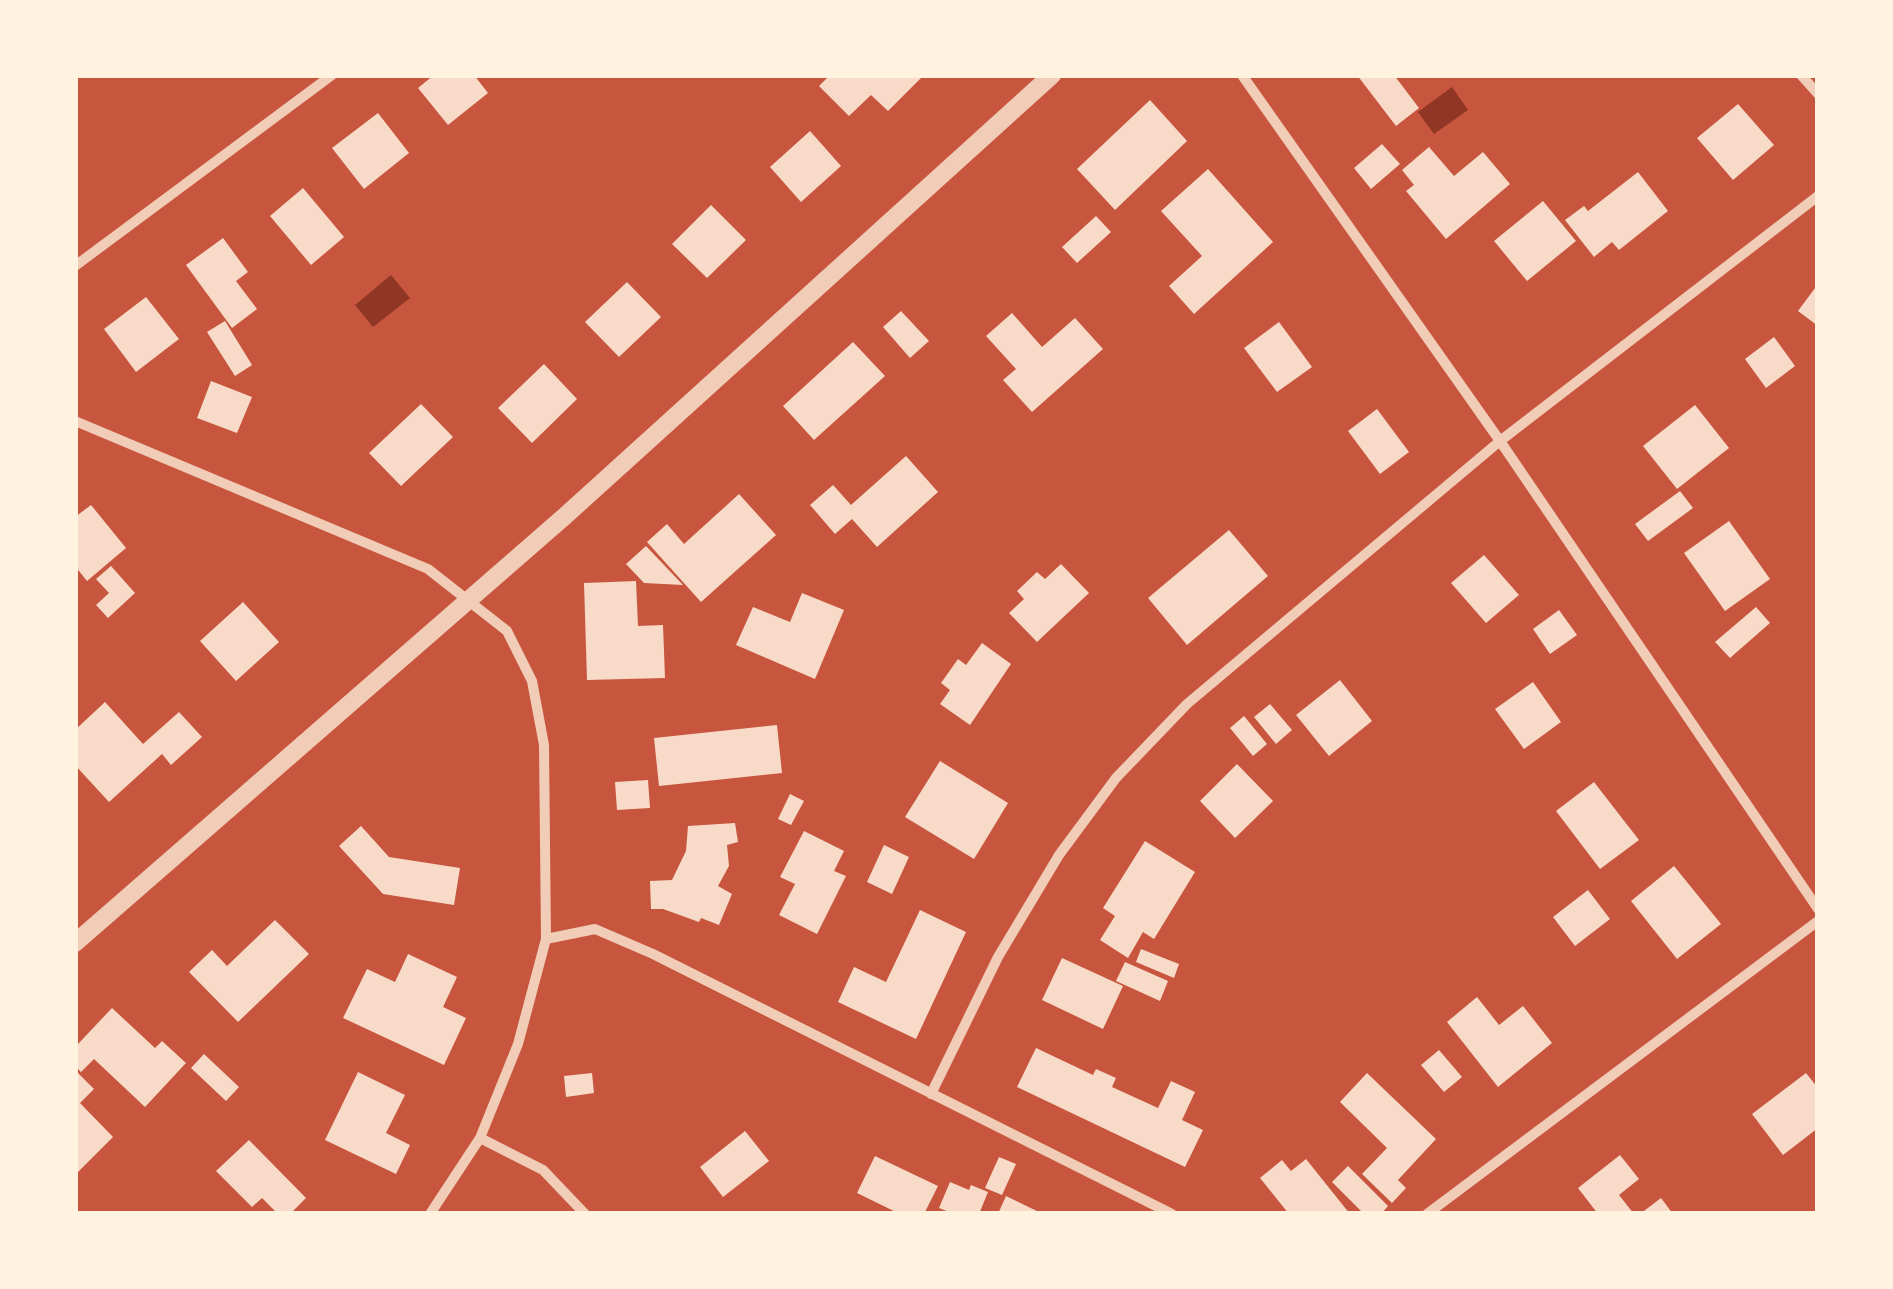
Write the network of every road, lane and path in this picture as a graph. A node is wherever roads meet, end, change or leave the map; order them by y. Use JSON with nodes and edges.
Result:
{"nodes":[{"id":1,"x":332,"y":75,"type":"edge"},
{"id":2,"x":1052,"y":75,"type":"edge"},
{"id":3,"x":1242,"y":75,"type":"edge"},
{"id":4,"x":1801,"y":75,"type":"edge"},
{"id":5,"x":1817,"y":90,"type":"edge"},
{"id":6,"x":1818,"y":196,"type":"edge"},
{"id":7,"x":75,"y":266,"type":"edge"},
{"id":8,"x":75,"y":421,"type":"edge"},
{"id":9,"x":1500,"y":441,"type":"junction"},
{"id":10,"x":468,"y":600,"type":"junction"},
{"id":11,"x":1818,"y":909,"type":"edge"},
{"id":12,"x":1818,"y":921,"type":"edge"},
{"id":13,"x":546,"y":938,"type":"junction"},
{"id":14,"x":75,"y":943,"type":"edge"},
{"id":15,"x":931,"y":1094,"type":"junction"},
{"id":16,"x":480,"y":1138,"type":"junction"},
{"id":17,"x":430,"y":1214,"type":"edge"},
{"id":18,"x":585,"y":1214,"type":"edge"},
{"id":19,"x":1172,"y":1214,"type":"edge"},
{"id":20,"x":1428,"y":1214,"type":"edge"}],
"edges":[{"from":1,"to":7,"type":"street"},
{"from":2,"to":10,"type":"street"},
{"from":3,"to":9,"type":"street"},
{"from":4,"to":5,"type":"street"},
{"from":6,"to":9,"type":"street"},
{"from":8,"to":10,"type":"street"},
{"from":9,"to":11,"type":"street"},
{"from":9,"to":15,"type":"street"},
{"from":10,"to":13,"type":"street"},
{"from":10,"to":14,"type":"street"},
{"from":12,"to":20,"type":"street"},
{"from":13,"to":15,"type":"street"},
{"from":13,"to":16,"type":"street"},
{"from":15,"to":19,"type":"street"},
{"from":16,"to":17,"type":"street"},
{"from":16,"to":18,"type":"street"}]}
